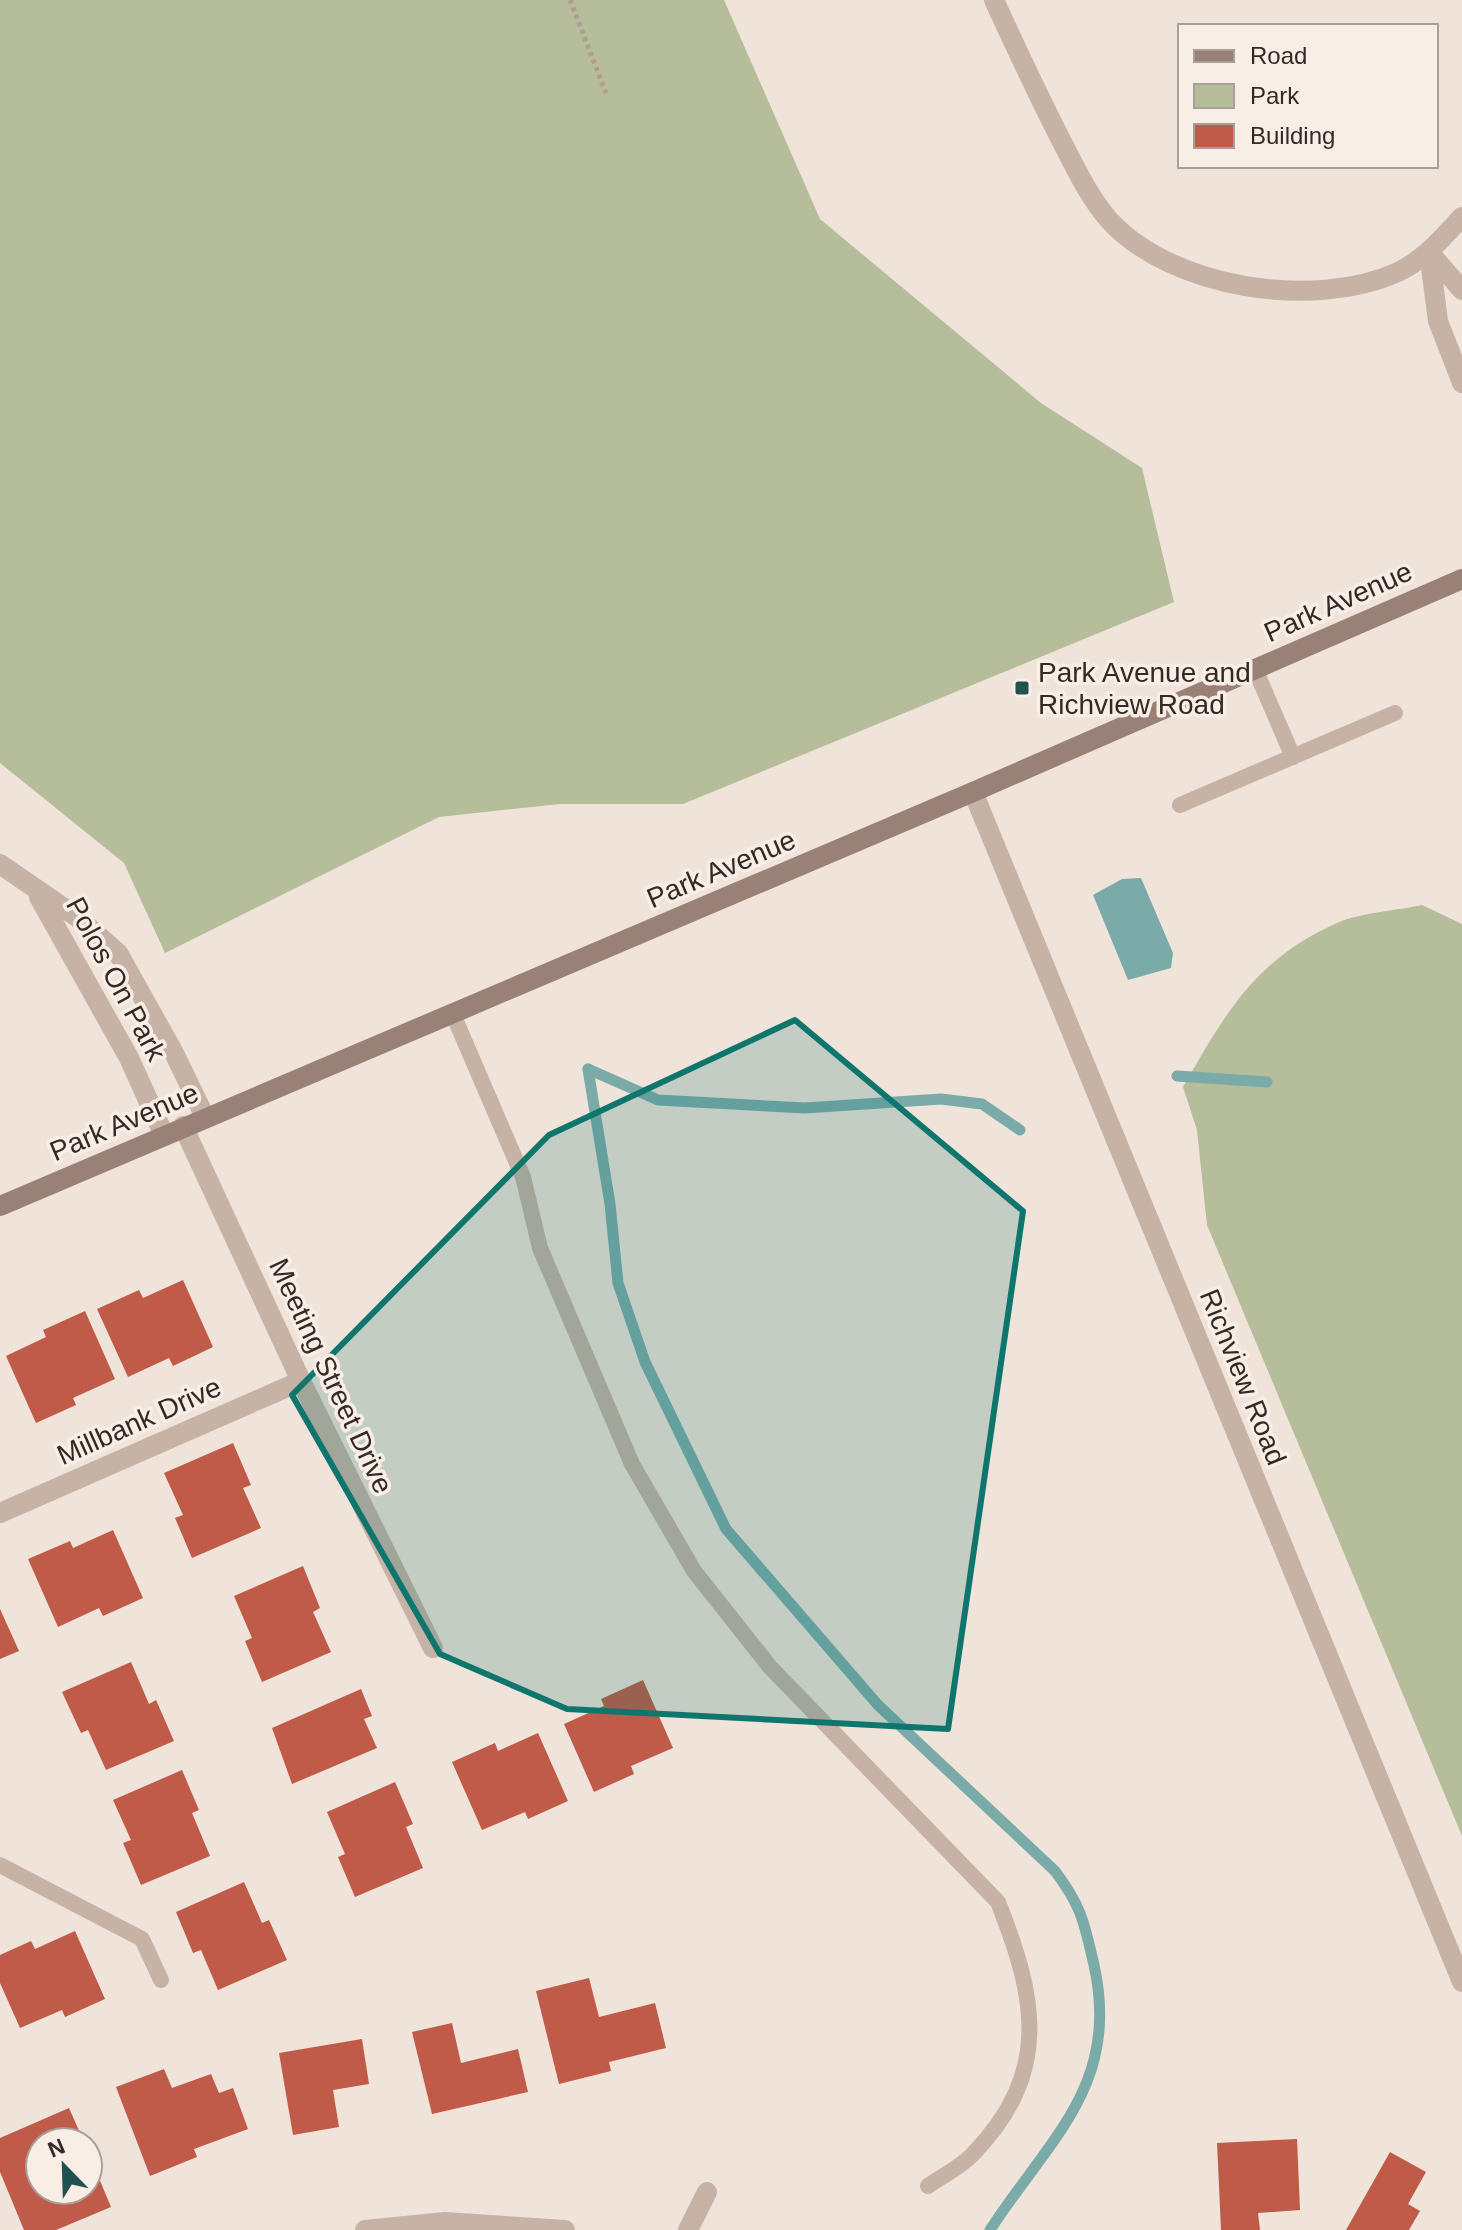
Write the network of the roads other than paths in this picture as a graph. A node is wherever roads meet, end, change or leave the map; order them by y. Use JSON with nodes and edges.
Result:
{"nodes":[{"id":1,"x":994,"y":0,"type":"edge"},
{"id":2,"x":1462,"y":217,"type":"edge"},
{"id":3,"x":1429,"y":252,"type":"junction"},
{"id":4,"x":1462,"y":290,"type":"edge"},
{"id":5,"x":1462,"y":383,"type":"edge"},
{"id":6,"x":1462,"y":579,"type":"edge"},
{"id":7,"x":1255,"y":669,"type":"junction"},
{"id":8,"x":1395,"y":713,"type":"dead end"},
{"id":9,"x":1293,"y":757,"type":"junction"},
{"id":10,"x":973,"y":792,"type":"junction"},
{"id":11,"x":1180,"y":805,"type":"dead end"},
{"id":12,"x":0,"y":864,"type":"edge"},
{"id":13,"x":37,"y":893,"type":"junction"},
{"id":14,"x":452,"y":1012,"type":"junction"},
{"id":15,"x":205,"y":1117,"type":"junction"},
{"id":16,"x":174,"y":1130,"type":"junction"},
{"id":17,"x":0,"y":1206,"type":"edge"},
{"id":18,"x":301,"y":1381,"type":"junction"},
{"id":19,"x":0,"y":1513,"type":"edge"},
{"id":20,"x":433,"y":1648,"type":"dead end"},
{"id":21,"x":0,"y":1865,"type":"edge"},
{"id":22,"x":161,"y":1980,"type":"dead end"},
{"id":23,"x":1462,"y":1982,"type":"edge"},
{"id":24,"x":928,"y":2186,"type":"dead end"},
{"id":25,"x":707,"y":2192,"type":"dead end"},
{"id":26,"x":365,"y":2230,"type":"edge"},
{"id":27,"x":565,"y":2230,"type":"edge"},
{"id":28,"x":688,"y":2230,"type":"edge"}],
"edges":[{"from":1,"to":3,"type":"street"},
{"from":2,"to":3,"type":"street"},
{"from":3,"to":4,"type":"street"},
{"from":3,"to":5,"type":"street"},
{"from":6,"to":7,"type":"main road","name":"Park Avenue"},
{"from":7,"to":9,"type":"lane"},
{"from":7,"to":10,"type":"main road","name":"Park Avenue"},
{"from":8,"to":9,"type":"lane"},
{"from":9,"to":11,"type":"lane"},
{"from":10,"to":14,"type":"main road","name":"Park Avenue"},
{"from":10,"to":23,"type":"street","name":"Richview Road"},
{"from":12,"to":13,"type":"street","name":"Polos On Park"},
{"from":13,"to":15,"type":"street","name":"Polos On Park"},
{"from":13,"to":16,"type":"street","name":"Polos On Park"},
{"from":14,"to":15,"type":"main road","name":"Park Avenue"},
{"from":14,"to":24,"type":"lane"},
{"from":15,"to":16,"type":"main road","name":"Park Avenue"},
{"from":16,"to":17,"type":"main road","name":"Park Avenue"},
{"from":16,"to":18,"type":"street","name":"Meeting Street Drive"},
{"from":18,"to":19,"type":"street","name":"Millbank Drive"},
{"from":18,"to":20,"type":"street","name":"Meeting Street Drive"},
{"from":21,"to":22,"type":"lane"},
{"from":25,"to":28,"type":"street"},
{"from":26,"to":27,"type":"street"}]}
